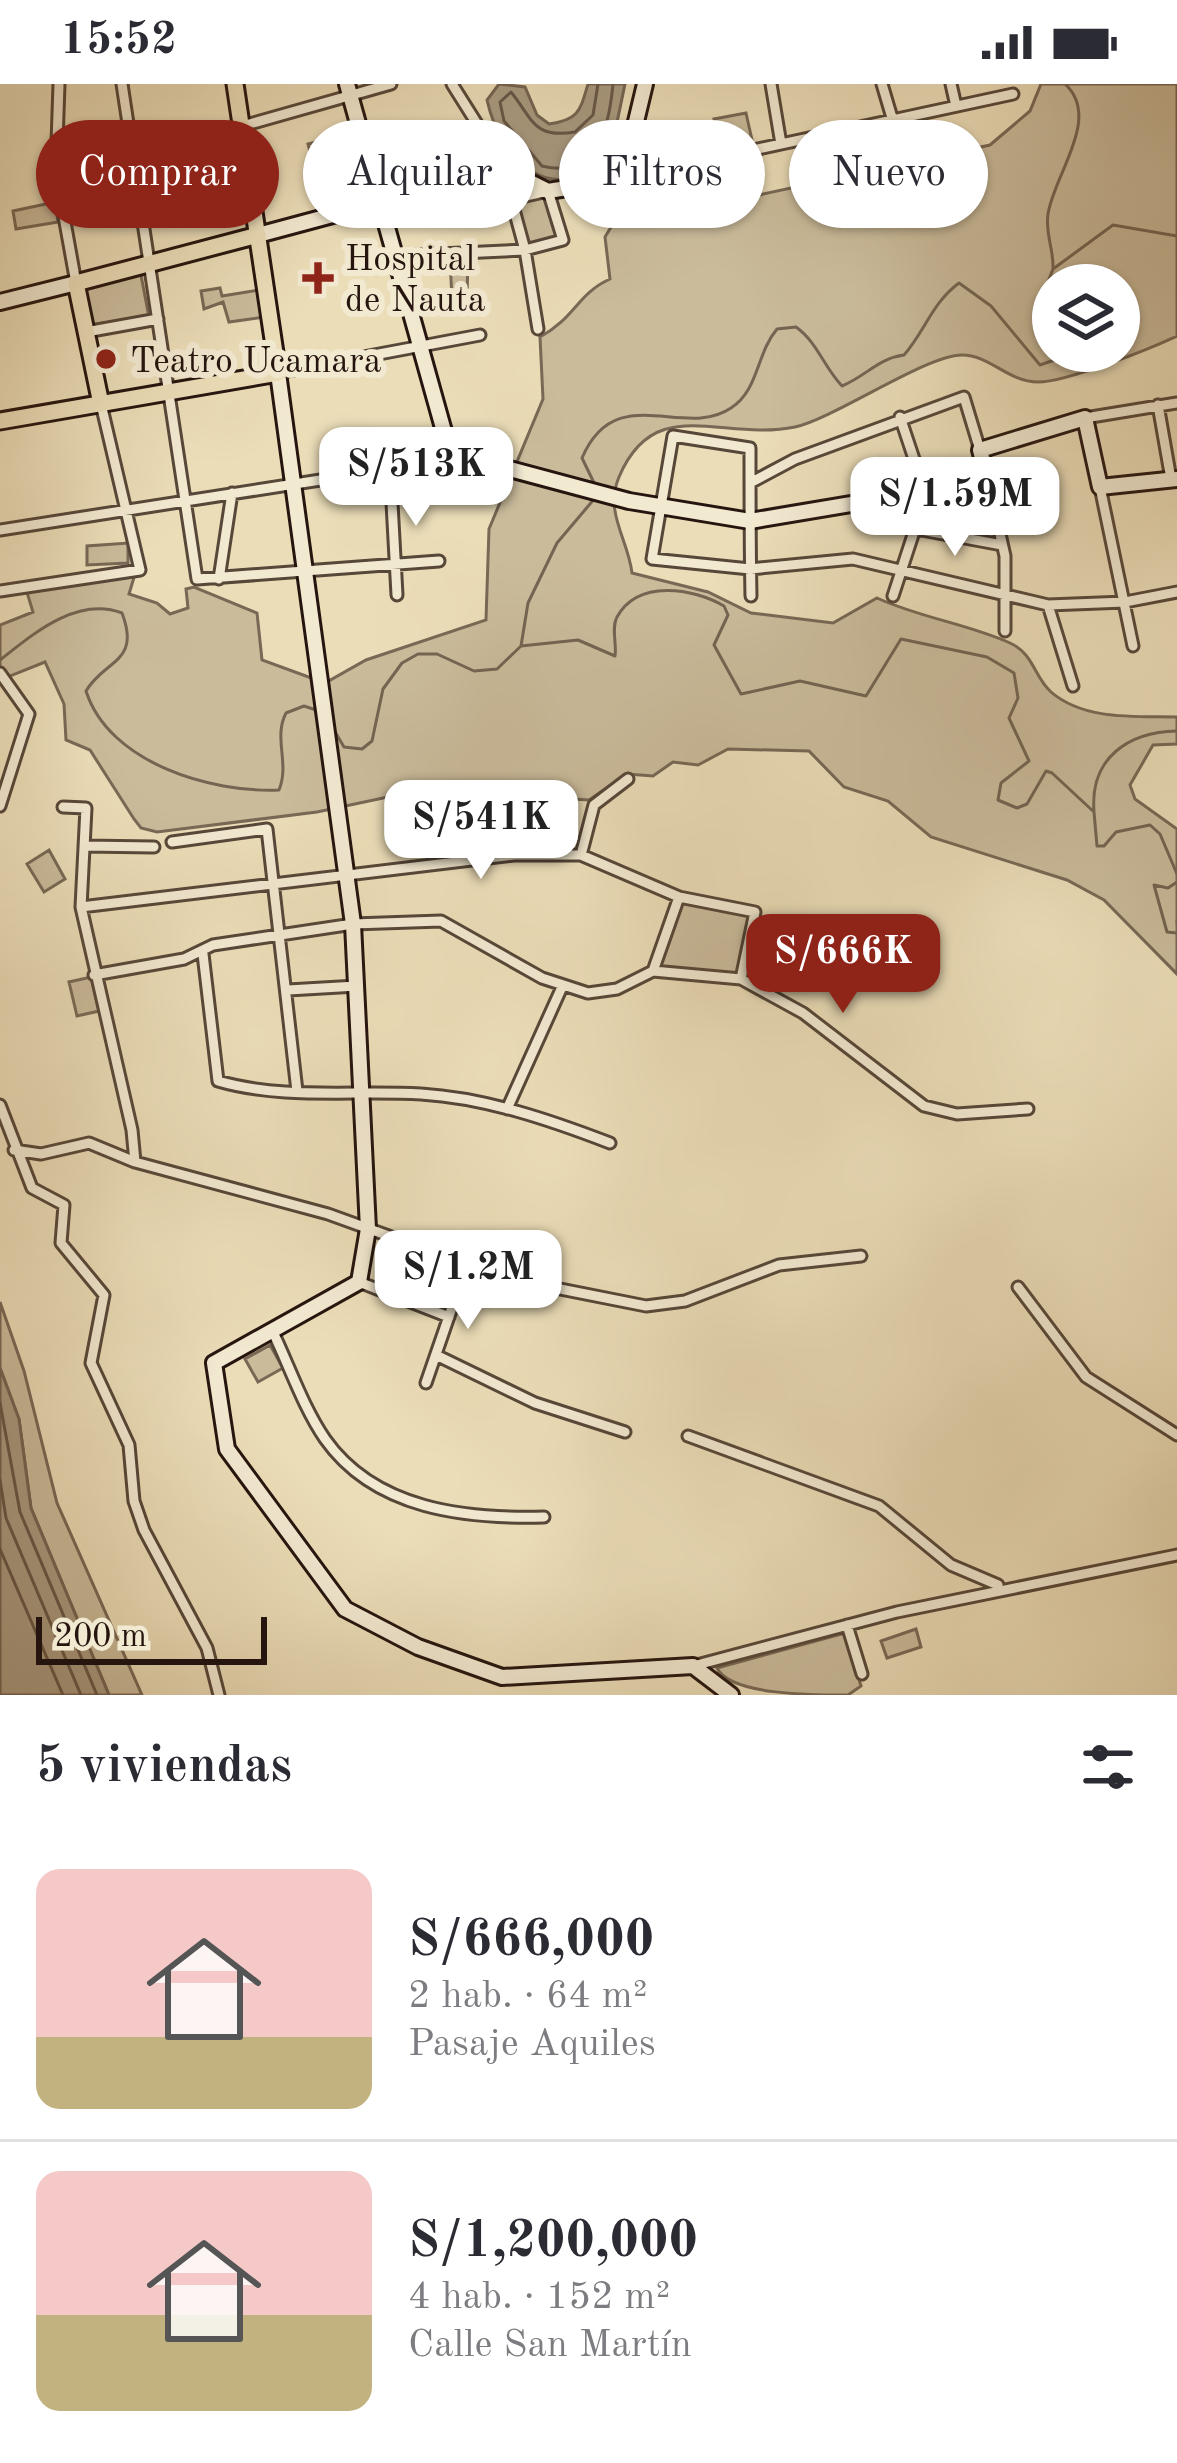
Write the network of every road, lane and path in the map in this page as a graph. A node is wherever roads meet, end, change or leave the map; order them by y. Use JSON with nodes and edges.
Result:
{"nodes":[{"id":1,"x":59,"y":84,"type":"edge"},
{"id":2,"x":122,"y":84,"type":"edge"},
{"id":3,"x":235,"y":84,"type":"edge"},
{"id":4,"x":391,"y":84,"type":"edge"},
{"id":5,"x":452,"y":84,"type":"edge"},
{"id":6,"x":645,"y":84,"type":"edge"},
{"id":7,"x":771,"y":84,"type":"edge"},
{"id":8,"x":882,"y":84,"type":"edge"},
{"id":9,"x":951,"y":84,"type":"edge"},
{"id":10,"x":349,"y":90,"type":"edge"},
{"id":11,"x":1013,"y":94,"type":"dead end"},
{"id":12,"x":956,"y":106,"type":"junction"},
{"id":13,"x":58,"y":120,"type":"edge"},
{"id":14,"x":127,"y":120,"type":"edge"},
{"id":15,"x":239,"y":120,"type":"edge"},
{"id":16,"x":261,"y":120,"type":"edge"},
{"id":17,"x":357,"y":120,"type":"edge"},
{"id":18,"x":473,"y":120,"type":"edge"},
{"id":19,"x":636,"y":120,"type":"edge"},
{"id":20,"x":893,"y":120,"type":"joint"},
{"id":21,"x":789,"y":142,"type":"edge"},
{"id":22,"x":781,"y":144,"type":"junction"},
{"id":23,"x":765,"y":147,"type":"edge"},
{"id":24,"x":535,"y":185,"type":"edge"},
{"id":25,"x":559,"y":189,"type":"edge"},
{"id":26,"x":548,"y":191,"type":"junction"},
{"id":27,"x":535,"y":194,"type":"edge"},
{"id":28,"x":303,"y":223,"type":"edge"},
{"id":29,"x":66,"y":228,"type":"edge"},
{"id":30,"x":142,"y":228,"type":"edge"},
{"id":31,"x":257,"y":228,"type":"edge"},
{"id":32,"x":388,"y":228,"type":"edge"},
{"id":33,"x":518,"y":228,"type":"edge"},
{"id":34,"x":258,"y":235,"type":"junction"},
{"id":35,"x":525,"y":250,"type":"junction"},
{"id":36,"x":396,"y":256,"type":"junction"},
{"id":37,"x":147,"y":263,"type":"junction"},
{"id":38,"x":76,"y":283,"type":"junction"},
{"id":39,"x":0,"y":302,"type":"edge"},
{"id":40,"x":158,"y":320,"type":"junction"},
{"id":41,"x":538,"y":329,"type":"dead end"},
{"id":42,"x":86,"y":332,"type":"junction"},
{"id":43,"x":481,"y":335,"type":"dead end"},
{"id":44,"x":419,"y":346,"type":"junction"},
{"id":45,"x":278,"y":373,"type":"junction"},
{"id":46,"x":170,"y":391,"type":"junction"},
{"id":47,"x":1177,"y":403,"type":"edge"},
{"id":48,"x":101,"y":404,"type":"junction"},
{"id":49,"x":1158,"y":405,"type":"junction"},
{"id":50,"x":900,"y":417,"type":"junction"},
{"id":51,"x":1085,"y":418,"type":"junction"},
{"id":52,"x":0,"y":421,"type":"edge"},
{"id":53,"x":980,"y":450,"type":"junction"},
{"id":54,"x":442,"y":461,"type":"dead end"},
{"id":55,"x":390,"y":466,"type":"junction"},
{"id":56,"x":1174,"y":479,"type":"edge"},
{"id":57,"x":294,"y":481,"type":"junction"},
{"id":58,"x":988,"y":481,"type":"junction"},
{"id":59,"x":750,"y":483,"type":"junction"},
{"id":60,"x":1100,"y":487,"type":"junction"},
{"id":61,"x":232,"y":493,"type":"junction"},
{"id":62,"x":926,"y":495,"type":"junction"},
{"id":63,"x":187,"y":498,"type":"junction"},
{"id":64,"x":660,"y":506,"type":"junction"},
{"id":65,"x":122,"y":508,"type":"junction"},
{"id":66,"x":750,"y":521,"type":"junction"},
{"id":67,"x":916,"y":529,"type":"junction"},
{"id":68,"x":0,"y":530,"type":"edge"},
{"id":69,"x":1002,"y":545,"type":"junction"},
{"id":70,"x":439,"y":561,"type":"dead end"},
{"id":71,"x":396,"y":562,"type":"junction"},
{"id":72,"x":904,"y":567,"type":"junction"},
{"id":73,"x":750,"y":569,"type":"junction"},
{"id":74,"x":305,"y":570,"type":"junction"},
{"id":75,"x":219,"y":579,"type":"junction"},
{"id":76,"x":0,"y":591,"type":"edge"},
{"id":77,"x":1177,"y":592,"type":"edge"},
{"id":78,"x":398,"y":595,"type":"dead end"},
{"id":79,"x":751,"y":596,"type":"dead end"},
{"id":80,"x":893,"y":596,"type":"dead end"},
{"id":81,"x":1003,"y":598,"type":"junction"},
{"id":82,"x":1125,"y":602,"type":"junction"},
{"id":83,"x":1048,"y":605,"type":"junction"},
{"id":84,"x":1004,"y":631,"type":"dead end"},
{"id":85,"x":1133,"y":646,"type":"dead end"},
{"id":86,"x":0,"y":673,"type":"edge"},
{"id":87,"x":1073,"y":686,"type":"dead end"},
{"id":88,"x":628,"y":779,"type":"dead end"},
{"id":89,"x":0,"y":806,"type":"edge"},
{"id":90,"x":63,"y":807,"type":"dead end"},
{"id":91,"x":172,"y":842,"type":"dead end"},
{"id":92,"x":84,"y":846,"type":"junction"},
{"id":93,"x":154,"y":847,"type":"dead end"},
{"id":94,"x":581,"y":854,"type":"junction"},
{"id":95,"x":346,"y":876,"type":"junction"},
{"id":96,"x":275,"y":885,"type":"junction"},
{"id":97,"x":679,"y":898,"type":"junction"},
{"id":98,"x":81,"y":907,"type":"junction"},
{"id":99,"x":353,"y":924,"type":"junction"},
{"id":100,"x":283,"y":935,"type":"junction"},
{"id":101,"x":202,"y":956,"type":"junction"},
{"id":102,"x":652,"y":971,"type":"junction"},
{"id":103,"x":94,"y":975,"type":"junction"},
{"id":104,"x":741,"y":980,"type":"junction"},
{"id":105,"x":357,"y":986,"type":"junction"},
{"id":106,"x":562,"y":987,"type":"junction"},
{"id":107,"x":288,"y":990,"type":"junction"},
{"id":108,"x":297,"y":1091,"type":"junction"},
{"id":109,"x":362,"y":1091,"type":"junction"},
{"id":110,"x":0,"y":1105,"type":"edge"},
{"id":111,"x":507,"y":1109,"type":"junction"},
{"id":112,"x":1028,"y":1109,"type":"dead end"},
{"id":113,"x":610,"y":1143,"type":"dead end"},
{"id":114,"x":14,"y":1150,"type":"junction"},
{"id":115,"x":134,"y":1162,"type":"junction"},
{"id":116,"x":368,"y":1229,"type":"junction"},
{"id":117,"x":861,"y":1256,"type":"dead end"},
{"id":118,"x":466,"y":1267,"type":"junction"},
{"id":119,"x":359,"y":1282,"type":"junction"},
{"id":120,"x":1018,"y":1287,"type":"dead end"},
{"id":121,"x":449,"y":1317,"type":"junction"},
{"id":122,"x":272,"y":1330,"type":"junction"},
{"id":123,"x":436,"y":1355,"type":"junction"},
{"id":124,"x":426,"y":1383,"type":"dead end"},
{"id":125,"x":625,"y":1432,"type":"dead end"},
{"id":126,"x":1177,"y":1435,"type":"edge"},
{"id":127,"x":688,"y":1436,"type":"dead end"},
{"id":128,"x":544,"y":1516,"type":"dead end"},
{"id":129,"x":1177,"y":1555,"type":"edge"},
{"id":130,"x":1009,"y":1586,"type":"junction"},
{"id":131,"x":847,"y":1625,"type":"junction"},
{"id":132,"x":693,"y":1666,"type":"junction"},
{"id":133,"x":862,"y":1674,"type":"dead end"},
{"id":134,"x":219,"y":1695,"type":"edge"},
{"id":135,"x":731,"y":1695,"type":"edge"}],
"edges":[{"from":1,"to":13,"type":"street"},
{"from":2,"to":14,"type":"street"},
{"from":3,"to":15,"type":"main road"},
{"from":4,"to":10,"type":"street"},
{"from":5,"to":18,"type":"street"},
{"from":6,"to":19,"type":"street"},
{"from":7,"to":22,"type":"street"},
{"from":8,"to":20,"type":"street"},
{"from":9,"to":12,"type":"street"},
{"from":10,"to":16,"type":"street"},
{"from":10,"to":17,"type":"street"},
{"from":11,"to":12,"type":"street"},
{"from":12,"to":20,"type":"street"},
{"from":21,"to":22,"type":"street"},
{"from":22,"to":23,"type":"street"},
{"from":24,"to":26,"type":"street"},
{"from":25,"to":26,"type":"street"},
{"from":26,"to":27,"type":"street"},
{"from":26,"to":35,"type":"street"},
{"from":28,"to":34,"type":"street"},
{"from":29,"to":38,"type":"street"},
{"from":30,"to":37,"type":"street"},
{"from":31,"to":34,"type":"main road"},
{"from":32,"to":36,"type":"street"},
{"from":33,"to":35,"type":"street"},
{"from":34,"to":37,"type":"main road"},
{"from":34,"to":45,"type":"main road"},
{"from":35,"to":36,"type":"street"},
{"from":35,"to":41,"type":"street"},
{"from":36,"to":44,"type":"street"},
{"from":37,"to":38,"type":"main road"},
{"from":37,"to":40,"type":"street"},
{"from":38,"to":39,"type":"street"},
{"from":38,"to":42,"type":"main road"},
{"from":40,"to":42,"type":"street"},
{"from":40,"to":46,"type":"street"},
{"from":42,"to":48,"type":"main road"},
{"from":43,"to":44,"type":"street"},
{"from":44,"to":45,"type":"street"},
{"from":44,"to":64,"type":"street"},
{"from":45,"to":46,"type":"main road"},
{"from":45,"to":57,"type":"street"},
{"from":46,"to":48,"type":"main road"},
{"from":46,"to":63,"type":"street"},
{"from":47,"to":49,"type":"street"},
{"from":48,"to":52,"type":"main road"},
{"from":48,"to":65,"type":"street"},
{"from":49,"to":51,"type":"street"},
{"from":49,"to":56,"type":"street"},
{"from":50,"to":53,"type":"street"},
{"from":50,"to":59,"type":"street"},
{"from":50,"to":62,"type":"street"},
{"from":51,"to":53,"type":"street"},
{"from":51,"to":60,"type":"street"},
{"from":53,"to":58,"type":"street"},
{"from":54,"to":55,"type":"street"},
{"from":55,"to":57,"type":"street"},
{"from":55,"to":71,"type":"street"},
{"from":56,"to":60,"type":"street"},
{"from":57,"to":61,"type":"street"},
{"from":57,"to":74,"type":"street"},
{"from":58,"to":62,"type":"street"},
{"from":58,"to":69,"type":"street"},
{"from":59,"to":64,"type":"street"},
{"from":59,"to":66,"type":"street"},
{"from":60,"to":82,"type":"street"},
{"from":61,"to":63,"type":"street"},
{"from":61,"to":75,"type":"street"},
{"from":62,"to":66,"type":"street"},
{"from":62,"to":67,"type":"street"},
{"from":63,"to":65,"type":"street"},
{"from":63,"to":75,"type":"street"},
{"from":64,"to":66,"type":"street"},
{"from":64,"to":73,"type":"street"},
{"from":65,"to":68,"type":"street"},
{"from":65,"to":76,"type":"street"},
{"from":66,"to":73,"type":"street"},
{"from":67,"to":69,"type":"street"},
{"from":67,"to":72,"type":"street"},
{"from":69,"to":81,"type":"street"},
{"from":70,"to":71,"type":"street"},
{"from":71,"to":74,"type":"street"},
{"from":71,"to":78,"type":"street"},
{"from":72,"to":73,"type":"street"},
{"from":72,"to":80,"type":"street"},
{"from":72,"to":81,"type":"street"},
{"from":73,"to":79,"type":"street"},
{"from":74,"to":75,"type":"street"},
{"from":74,"to":95,"type":"street"},
{"from":77,"to":82,"type":"street"},
{"from":81,"to":83,"type":"street"},
{"from":81,"to":84,"type":"street"},
{"from":82,"to":83,"type":"street"},
{"from":82,"to":85,"type":"street"},
{"from":83,"to":87,"type":"street"},
{"from":86,"to":89,"type":"street"},
{"from":88,"to":94,"type":"street"},
{"from":90,"to":92,"type":"street"},
{"from":91,"to":96,"type":"street"},
{"from":92,"to":93,"type":"street"},
{"from":92,"to":98,"type":"street"},
{"from":94,"to":95,"type":"street"},
{"from":94,"to":97,"type":"street"},
{"from":95,"to":96,"type":"street"},
{"from":95,"to":99,"type":"street"},
{"from":96,"to":98,"type":"street"},
{"from":96,"to":100,"type":"street"},
{"from":97,"to":102,"type":"street"},
{"from":97,"to":104,"type":"street"},
{"from":98,"to":103,"type":"street"},
{"from":99,"to":100,"type":"street"},
{"from":99,"to":105,"type":"street"},
{"from":99,"to":106,"type":"street"},
{"from":100,"to":101,"type":"street"},
{"from":100,"to":107,"type":"street"},
{"from":101,"to":103,"type":"street"},
{"from":101,"to":108,"type":"street"},
{"from":102,"to":104,"type":"street"},
{"from":102,"to":106,"type":"street"},
{"from":103,"to":115,"type":"street"},
{"from":104,"to":112,"type":"street"},
{"from":105,"to":107,"type":"street"},
{"from":105,"to":109,"type":"street"},
{"from":106,"to":111,"type":"street"},
{"from":107,"to":108,"type":"street"},
{"from":108,"to":109,"type":"street"},
{"from":109,"to":111,"type":"street"},
{"from":109,"to":116,"type":"street"},
{"from":110,"to":114,"type":"street"},
{"from":111,"to":113,"type":"street"},
{"from":114,"to":115,"type":"street"},
{"from":114,"to":134,"type":"street"},
{"from":115,"to":116,"type":"street"},
{"from":116,"to":118,"type":"street"},
{"from":116,"to":119,"type":"street"},
{"from":117,"to":118,"type":"street"},
{"from":118,"to":121,"type":"street"},
{"from":119,"to":121,"type":"street"},
{"from":119,"to":122,"type":"street"},
{"from":120,"to":126,"type":"street"},
{"from":121,"to":123,"type":"street"},
{"from":122,"to":128,"type":"street"},
{"from":122,"to":132,"type":"street"},
{"from":123,"to":124,"type":"street"},
{"from":123,"to":125,"type":"street"},
{"from":127,"to":130,"type":"street"},
{"from":129,"to":130,"type":"street"},
{"from":130,"to":131,"type":"street"},
{"from":131,"to":132,"type":"street"},
{"from":131,"to":133,"type":"street"},
{"from":132,"to":135,"type":"street"}]}
